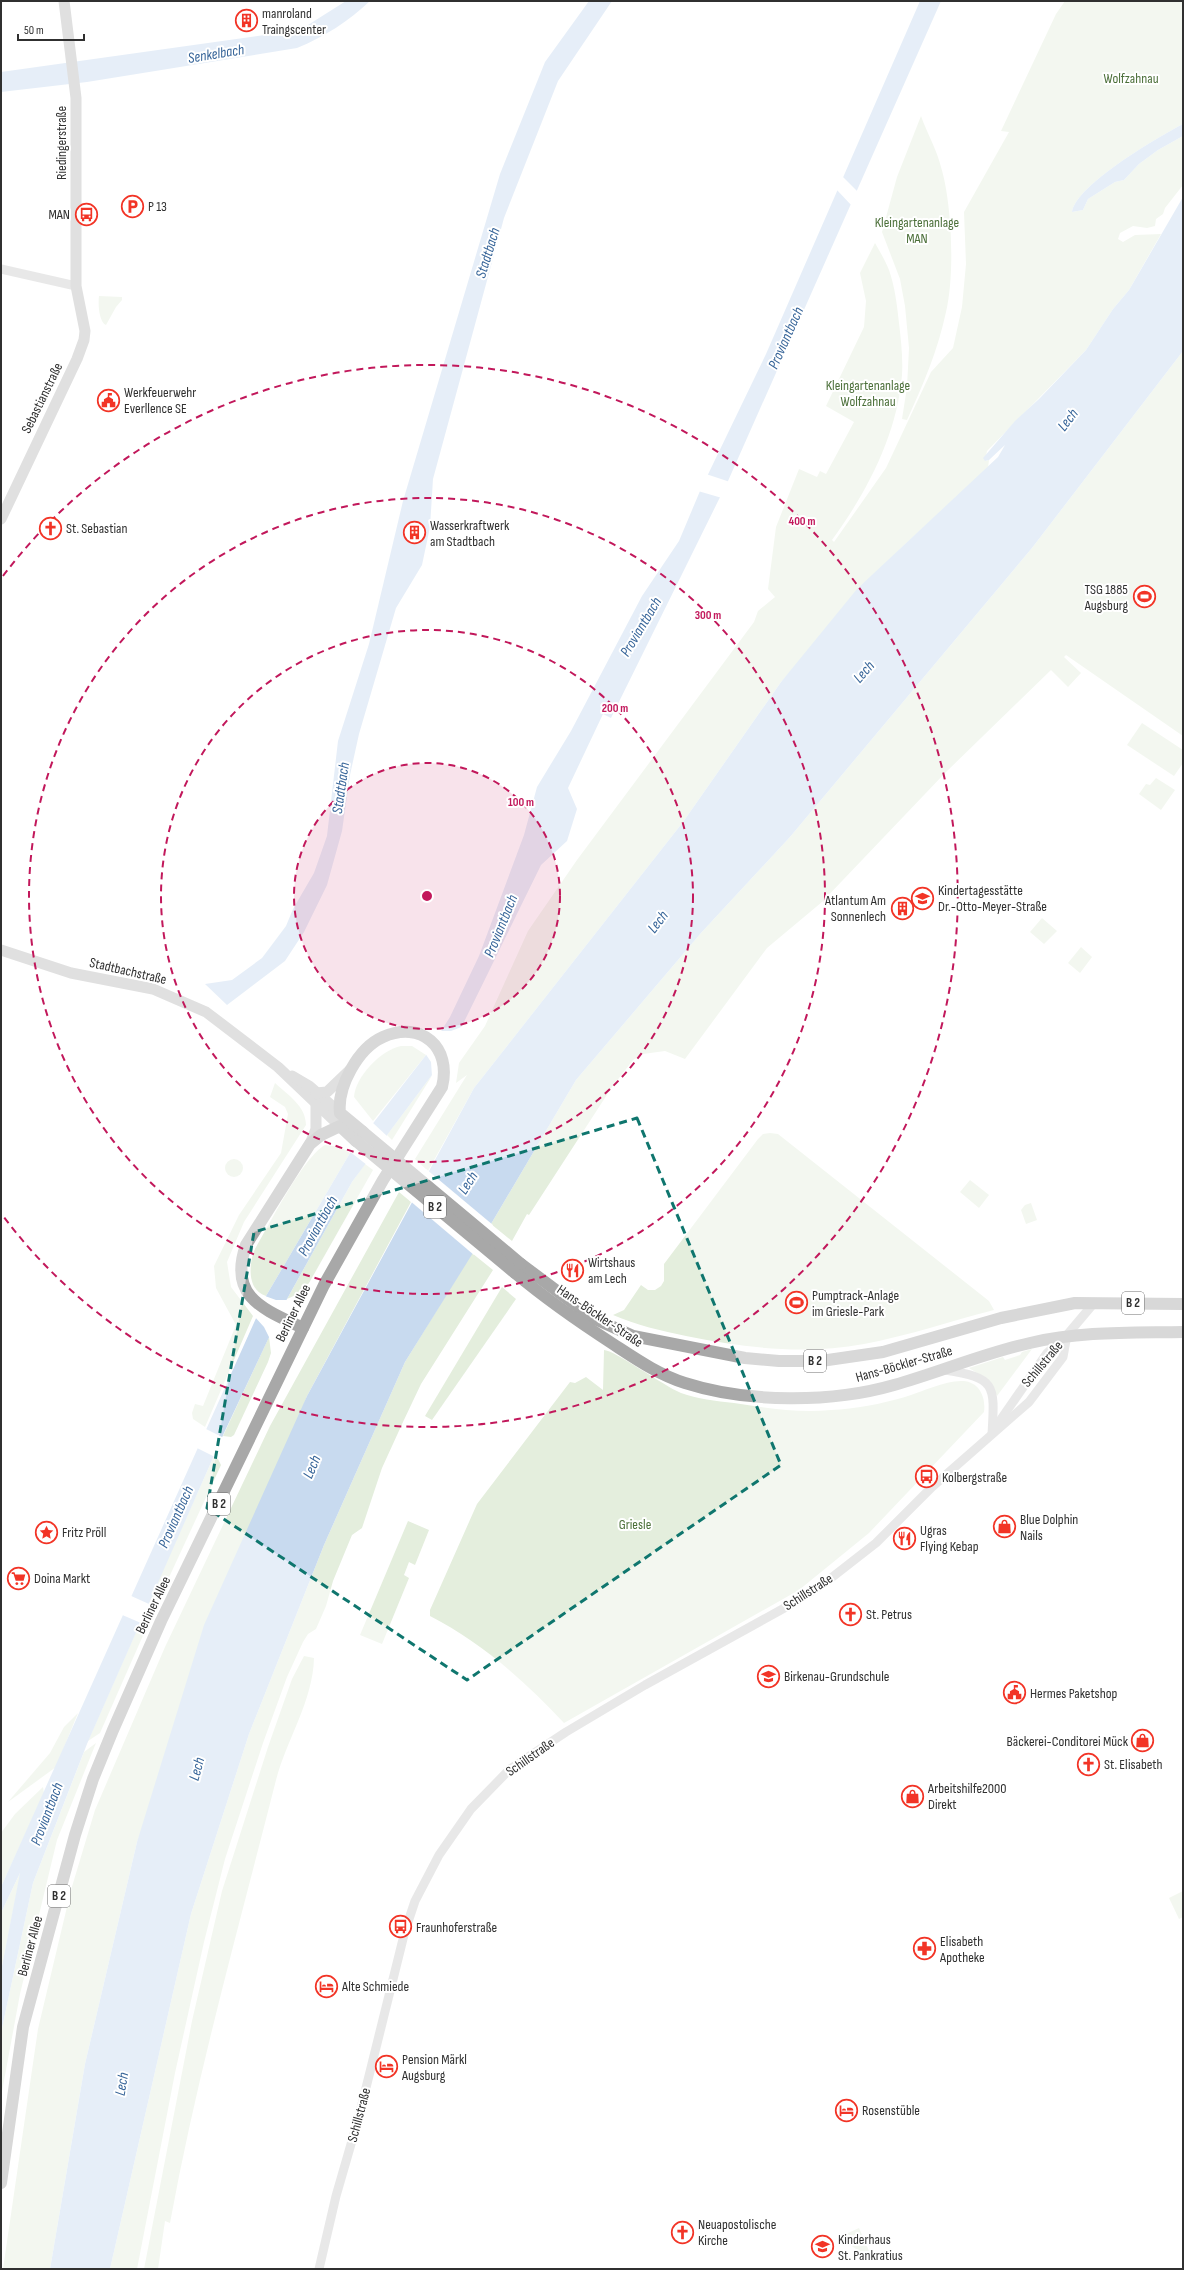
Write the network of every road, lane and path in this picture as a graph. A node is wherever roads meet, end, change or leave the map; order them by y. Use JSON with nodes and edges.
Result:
{"nodes":[{"id":1,"x":64,"y":1,"type":"edge"},
{"id":2,"x":1,"y":269,"type":"edge"},
{"id":3,"x":76,"y":286,"type":"junction"},
{"id":4,"x":1,"y":519,"type":"edge"},
{"id":5,"x":1,"y":950,"type":"edge"},
{"id":6,"x":278,"y":1067,"type":"junction"},
{"id":7,"x":351,"y":1069,"type":"junction"},
{"id":8,"x":316,"y":1093,"type":"junction"},
{"id":9,"x":316,"y":1105,"type":"junction"},
{"id":10,"x":340,"y":1113,"type":"junction"},
{"id":11,"x":340,"y":1126,"type":"junction"},
{"id":12,"x":359,"y":1136,"type":"junction"},
{"id":13,"x":310,"y":1144,"type":"junction"},
{"id":14,"x":542,"y":1288,"type":"junction"},
{"id":15,"x":1094,"y":1303,"type":"junction"},
{"id":16,"x":1183,"y":1304,"type":"edge"},
{"id":17,"x":303,"y":1328,"type":"junction"},
{"id":18,"x":1183,"y":1332,"type":"edge"},
{"id":19,"x":1067,"y":1335,"type":"junction"},
{"id":20,"x":941,"y":1370,"type":"junction"},
{"id":21,"x":992,"y":1434,"type":"junction"},
{"id":22,"x":1,"y":2183,"type":"edge"},
{"id":23,"x":319,"y":2269,"type":"edge"}],
"edges":[{"from":1,"to":3,"type":"main road","name":"Riedingerstraße"},
{"from":2,"to":3,"type":"street"},
{"from":3,"to":4,"type":"main road","name":"Sebastianstraße"},
{"from":5,"to":6,"type":"main road","name":"Stadtbachstraße"},
{"from":6,"to":8,"type":"main road","name":"Stadtbachstraße"},
{"from":6,"to":9,"type":"main road","name":"Stadtbachstraße"},
{"from":7,"to":8,"type":"main road"},
{"from":7,"to":10,"type":"main road","number":"B 2"},
{"from":7,"to":17,"type":"main road","name":"Berliner Allee","number":"B 2"},
{"from":8,"to":10,"type":"main road","name":"Stadtbachstraße"},
{"from":9,"to":11,"type":"main road","name":"Stadtbachstraße"},
{"from":9,"to":13,"type":"main road"},
{"from":10,"to":12,"type":"main road","number":"B 2"},
{"from":11,"to":12,"type":"main road","number":"B 2"},
{"from":11,"to":13,"type":"main road"},
{"from":12,"to":14,"type":"main road","number":"B 2","bridge":true},
{"from":13,"to":17,"type":"main road"},
{"from":14,"to":15,"type":"main road","name":"Hans-Böckler-Straße","number":"B 2"},
{"from":14,"to":20,"type":"main road","name":"Hans-Böckler-Straße","number":"B 2"},
{"from":15,"to":16,"type":"main road","name":"Hans-Böckler-Straße","number":"B 2"},
{"from":15,"to":19,"type":"street","name":"Schillstraße"},
{"from":17,"to":22,"type":"main road","name":"Berliner Allee","number":"B 2"},
{"from":18,"to":19,"type":"main road","name":"Hans-Böckler-Straße","number":"B 2"},
{"from":19,"to":20,"type":"main road","name":"Hans-Böckler-Straße","number":"B 2"},
{"from":19,"to":21,"type":"street","name":"Schillstraße"},
{"from":19,"to":21,"type":"street","name":"Schillstraße"},
{"from":20,"to":21,"type":"street"},
{"from":21,"to":23,"type":"street","name":"Schillstraße"}]}
